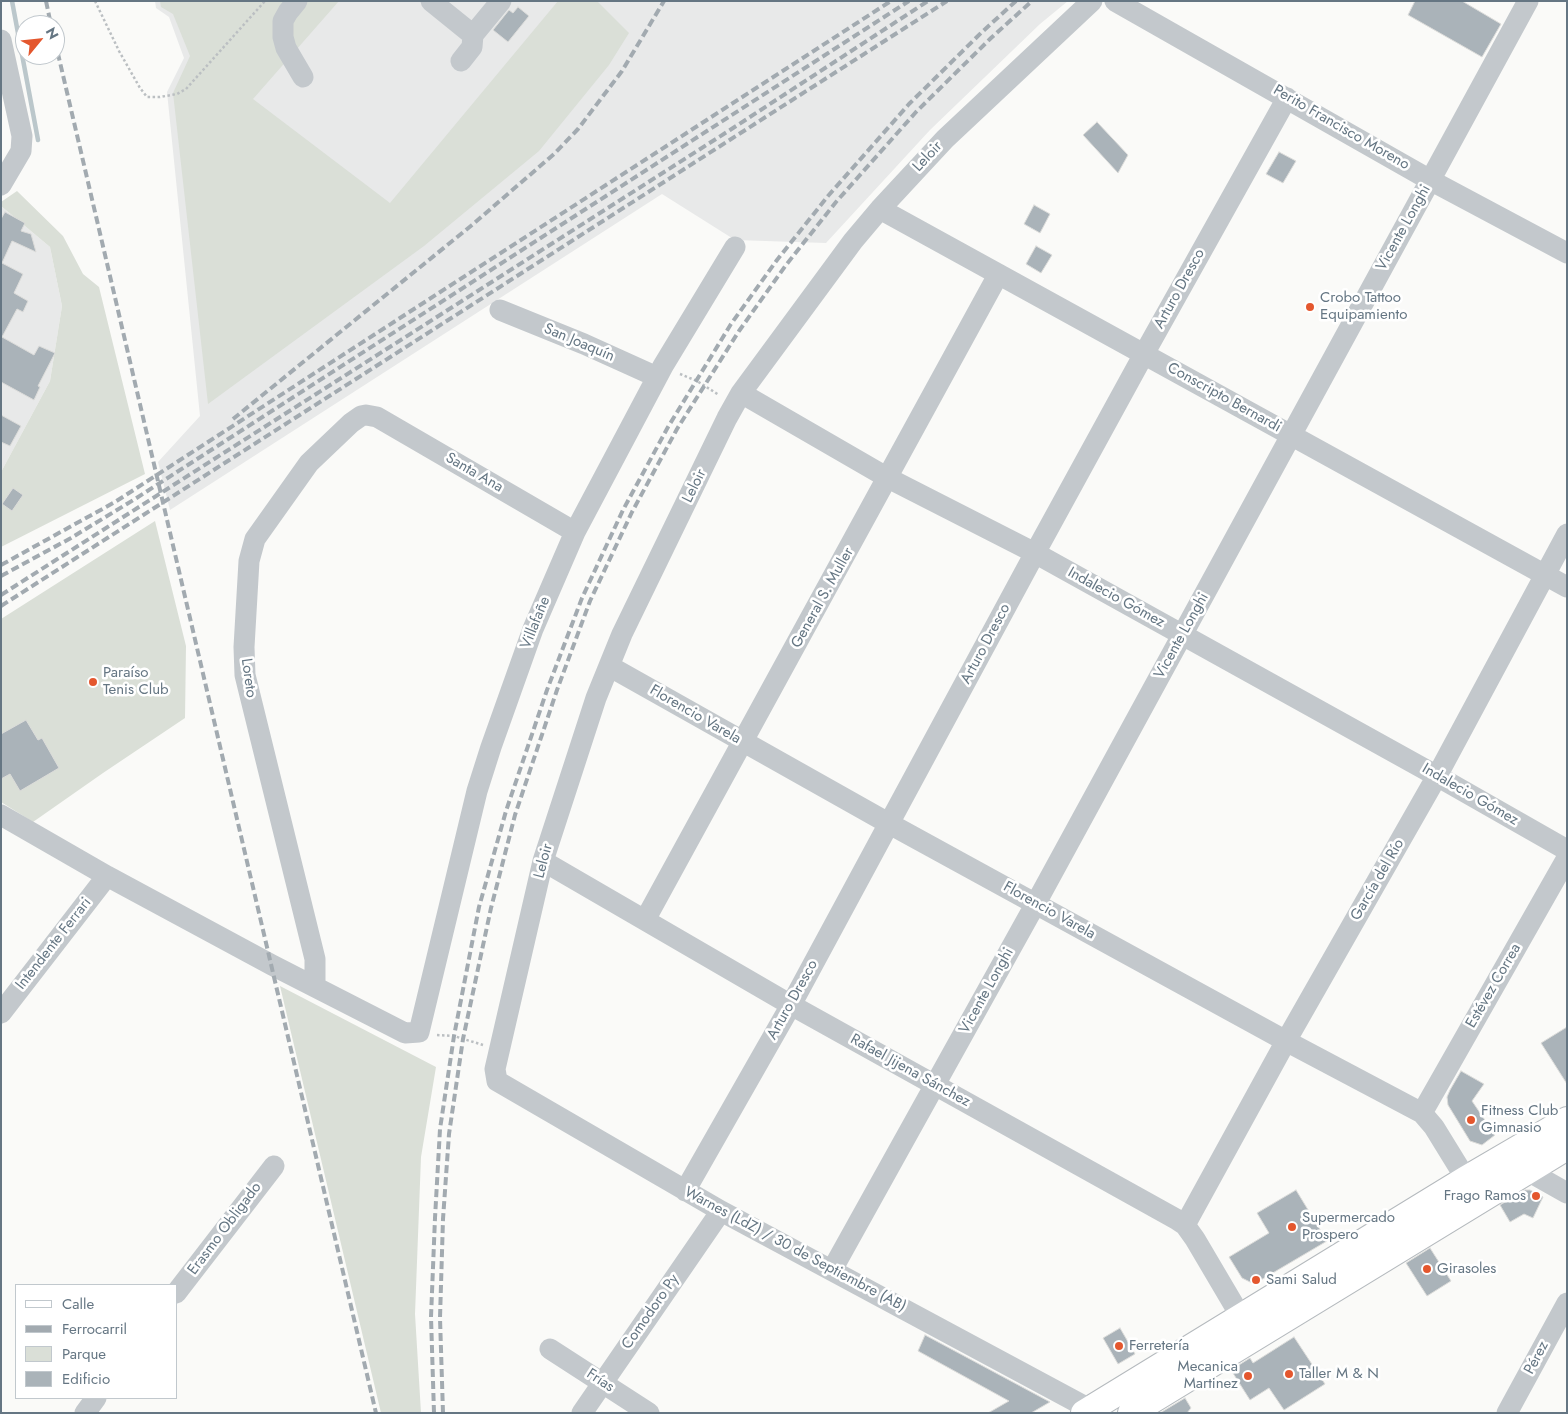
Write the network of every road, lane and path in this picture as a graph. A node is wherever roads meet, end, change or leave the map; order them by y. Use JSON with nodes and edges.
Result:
{"nodes":[{"id":1,"x":95,"y":1,"type":"edge"},
{"id":2,"x":265,"y":1,"type":"edge"},
{"id":3,"x":297,"y":1,"type":"edge"},
{"id":4,"x":431,"y":1,"type":"edge"},
{"id":5,"x":501,"y":1,"type":"edge"},
{"id":6,"x":1092,"y":1,"type":"edge"},
{"id":7,"x":1116,"y":1,"type":"edge"},
{"id":8,"x":1528,"y":1,"type":"edge"},
{"id":9,"x":473,"y":35,"type":"junction"},
{"id":10,"x":1,"y":40,"type":"edge"},
{"id":11,"x":462,"y":61,"type":"dead end"},
{"id":12,"x":303,"y":77,"type":"dead end"},
{"id":13,"x":6,"y":80,"type":"edge"},
{"id":14,"x":1287,"y":98,"type":"junction"},
{"id":15,"x":1430,"y":180,"type":"junction"},
{"id":16,"x":1,"y":185,"type":"edge"},
{"id":17,"x":880,"y":209,"type":"junction"},
{"id":18,"x":735,"y":247,"type":"dead end"},
{"id":19,"x":1567,"y":253,"type":"edge"},
{"id":20,"x":998,"y":275,"type":"junction"},
{"id":21,"x":500,"y":310,"type":"dead end"},
{"id":22,"x":1144,"y":354,"type":"junction"},
{"id":23,"x":660,"y":372,"type":"junction"},
{"id":24,"x":741,"y":393,"type":"junction"},
{"id":25,"x":372,"y":415,"type":"joint"},
{"id":26,"x":1290,"y":435,"type":"junction"},
{"id":27,"x":888,"y":478,"type":"junction"},
{"id":28,"x":575,"y":532,"type":"junction"},
{"id":29,"x":1567,"y":534,"type":"edge"},
{"id":30,"x":1035,"y":553,"type":"junction"},
{"id":31,"x":1544,"y":574,"type":"junction"},
{"id":32,"x":1567,"y":587,"type":"edge"},
{"id":33,"x":1182,"y":635,"type":"junction"},
{"id":34,"x":609,"y":666,"type":"junction"},
{"id":35,"x":744,"y":743,"type":"junction"},
{"id":36,"x":1438,"y":776,"type":"junction"},
{"id":37,"x":1,"y":815,"type":"edge"},
{"id":38,"x":888,"y":823,"type":"junction"},
{"id":39,"x":1567,"y":850,"type":"edge"},
{"id":40,"x":1567,"y":858,"type":"edge"},
{"id":41,"x":543,"y":861,"type":"junction"},
{"id":42,"x":106,"y":876,"type":"junction"},
{"id":43,"x":1036,"y":903,"type":"junction"},
{"id":44,"x":645,"y":920,"type":"junction"},
{"id":45,"x":315,"y":986,"type":"junction"},
{"id":46,"x":791,"y":1005,"type":"junction"},
{"id":47,"x":1,"y":1013,"type":"edge"},
{"id":48,"x":419,"y":1032,"type":"junction"},
{"id":49,"x":1286,"y":1041,"type":"junction"},
{"id":50,"x":499,"y":1049,"type":"junction"},
{"id":51,"x":497,"y":1081,"type":"joint"},
{"id":52,"x":936,"y":1084,"type":"junction"},
{"id":53,"x":1422,"y":1114,"type":"junction"},
{"id":54,"x":1567,"y":1120,"type":"edge"},
{"id":55,"x":1567,"y":1148,"type":"edge"},
{"id":56,"x":274,"y":1166,"type":"dead end"},
{"id":57,"x":1528,"y":1171,"type":"junction"},
{"id":58,"x":1466,"y":1179,"type":"junction"},
{"id":59,"x":685,"y":1190,"type":"junction"},
{"id":60,"x":1567,"y":1192,"type":"edge"},
{"id":61,"x":721,"y":1211,"type":"junction"},
{"id":62,"x":1185,"y":1225,"type":"junction"},
{"id":63,"x":832,"y":1270,"type":"junction"},
{"id":64,"x":178,"y":1290,"type":"edge"},
{"id":65,"x":1567,"y":1303,"type":"edge"},
{"id":66,"x":1241,"y":1317,"type":"junction"},
{"id":67,"x":550,"y":1349,"type":"dead end"},
{"id":68,"x":602,"y":1383,"type":"junction"},
{"id":69,"x":95,"y":1399,"type":"edge"},
{"id":70,"x":1091,"y":1412,"type":"edge"},
{"id":71,"x":85,"y":1413,"type":"edge"},
{"id":72,"x":582,"y":1413,"type":"edge"},
{"id":73,"x":649,"y":1413,"type":"edge"},
{"id":74,"x":1131,"y":1413,"type":"edge"},
{"id":75,"x":1507,"y":1413,"type":"edge"}],
"edges":[{"from":1,"to":2,"type":"path"},
{"from":3,"to":12,"type":"street"},
{"from":4,"to":9,"type":"street"},
{"from":5,"to":9,"type":"street"},
{"from":6,"to":17,"type":"street","name":"Leloir"},
{"from":7,"to":14,"type":"street","name":"Perito Francisco Moreno"},
{"from":8,"to":15,"type":"street","name":"Vicente Longhi"},
{"from":9,"to":11,"type":"street"},
{"from":10,"to":13,"type":"street"},
{"from":13,"to":16,"type":"street"},
{"from":14,"to":15,"type":"street","name":"Perito Francisco Moreno"},
{"from":14,"to":22,"type":"street","name":"Arturo Dresco"},
{"from":15,"to":19,"type":"street","name":"Perito Francisco Moreno"},
{"from":15,"to":26,"type":"street","name":"Vicente Longhi"},
{"from":17,"to":20,"type":"street","name":"Conscripto Bernardi"},
{"from":17,"to":24,"type":"street","name":"Leloir"},
{"from":18,"to":23,"type":"street","name":"Villafañe"},
{"from":20,"to":22,"type":"street","name":"Conscripto Bernardi"},
{"from":20,"to":27,"type":"street","name":"General S. Muller"},
{"from":21,"to":23,"type":"street","name":"San Joaquín"},
{"from":22,"to":26,"type":"street","name":"Conscripto Bernardi"},
{"from":22,"to":30,"type":"street","name":"Arturo Dresco"},
{"from":23,"to":24,"type":"path"},
{"from":23,"to":28,"type":"street","name":"Villafañe"},
{"from":24,"to":27,"type":"street","name":"Indalecio Gómez"},
{"from":24,"to":34,"type":"street","name":"Leloir"},
{"from":25,"to":28,"type":"street","name":"Santa Ana"},
{"from":25,"to":45,"type":"street","name":"Loreto"},
{"from":26,"to":31,"type":"street","name":"Conscripto Bernardi"},
{"from":26,"to":33,"type":"street","name":"Vicente Longhi"},
{"from":27,"to":30,"type":"street","name":"Indalecio Gómez"},
{"from":27,"to":35,"type":"street","name":"General S. Muller"},
{"from":28,"to":48,"type":"street","name":"Villafañe"},
{"from":29,"to":31,"type":"street","name":"García del Río"},
{"from":30,"to":33,"type":"street","name":"Indalecio Gómez"},
{"from":30,"to":38,"type":"street","name":"Arturo Dresco"},
{"from":31,"to":32,"type":"street","name":"Conscripto Bernardi"},
{"from":31,"to":36,"type":"street","name":"García del Río"},
{"from":33,"to":36,"type":"street","name":"Indalecio Gómez"},
{"from":33,"to":43,"type":"street","name":"Vicente Longhi"},
{"from":34,"to":35,"type":"street","name":"Florencio Varela"},
{"from":34,"to":41,"type":"street","name":"Leloir"},
{"from":35,"to":38,"type":"street","name":"Florencio Varela"},
{"from":35,"to":44,"type":"street","name":"General S. Muller"},
{"from":36,"to":39,"type":"street","name":"Indalecio Gómez"},
{"from":36,"to":49,"type":"street","name":"García del Río"},
{"from":37,"to":42,"type":"street"},
{"from":38,"to":43,"type":"street","name":"Florencio Varela"},
{"from":38,"to":46,"type":"street","name":"Arturo Dresco"},
{"from":40,"to":53,"type":"street","name":"Estévez Correa"},
{"from":41,"to":44,"type":"street","name":"Rafael Jijena Sánchez"},
{"from":41,"to":50,"type":"street","name":"Leloir"},
{"from":42,"to":45,"type":"street"},
{"from":42,"to":47,"type":"street","name":"Intendente Ferrari"},
{"from":43,"to":49,"type":"street","name":"Florencio Varela"},
{"from":43,"to":52,"type":"street","name":"Vicente Longhi"},
{"from":44,"to":46,"type":"street","name":"Rafael Jijena Sánchez"},
{"from":45,"to":48,"type":"street"},
{"from":46,"to":52,"type":"street","name":"Rafael Jijena Sánchez"},
{"from":46,"to":59,"type":"street","name":"Arturo Dresco"},
{"from":48,"to":50,"type":"path"},
{"from":49,"to":53,"type":"street","name":"Florencio Varela"},
{"from":49,"to":62,"type":"street","name":"García del Río"},
{"from":50,"to":51,"type":"street","name":"Leloir"},
{"from":51,"to":59,"type":"street","name":"Warnes (LdZ) / 30 de Septiembre (AB)"},
{"from":52,"to":62,"type":"street","name":"Rafael Jijena Sánchez"},
{"from":52,"to":63,"type":"street","name":"Vicente Longhi"},
{"from":53,"to":58,"type":"street","name":"Florencio Varela"},
{"from":54,"to":58,"type":"main road"},
{"from":55,"to":57,"type":"main road"},
{"from":56,"to":64,"type":"street","name":"Erasmo Obligado"},
{"from":57,"to":60,"type":"street"},
{"from":57,"to":74,"type":"main road"},
{"from":58,"to":66,"type":"main road"},
{"from":59,"to":61,"type":"street","name":"Warnes (LdZ) / 30 de Septiembre (AB)"},
{"from":61,"to":63,"type":"street","name":"Warnes (LdZ) / 30 de Septiembre (AB)"},
{"from":61,"to":68,"type":"street","name":"Comodoro Py"},
{"from":62,"to":66,"type":"street","name":"Rafael Jijena Sánchez"},
{"from":63,"to":70,"type":"street","name":"Warnes (LdZ) / 30 de Septiembre (AB)"},
{"from":65,"to":75,"type":"street","name":"Pérez"},
{"from":66,"to":70,"type":"main road"},
{"from":67,"to":68,"type":"street","name":"Frías"},
{"from":68,"to":72,"type":"street","name":"Comodoro Py"},
{"from":68,"to":73,"type":"street","name":"Frías"},
{"from":69,"to":71,"type":"street"}]}
